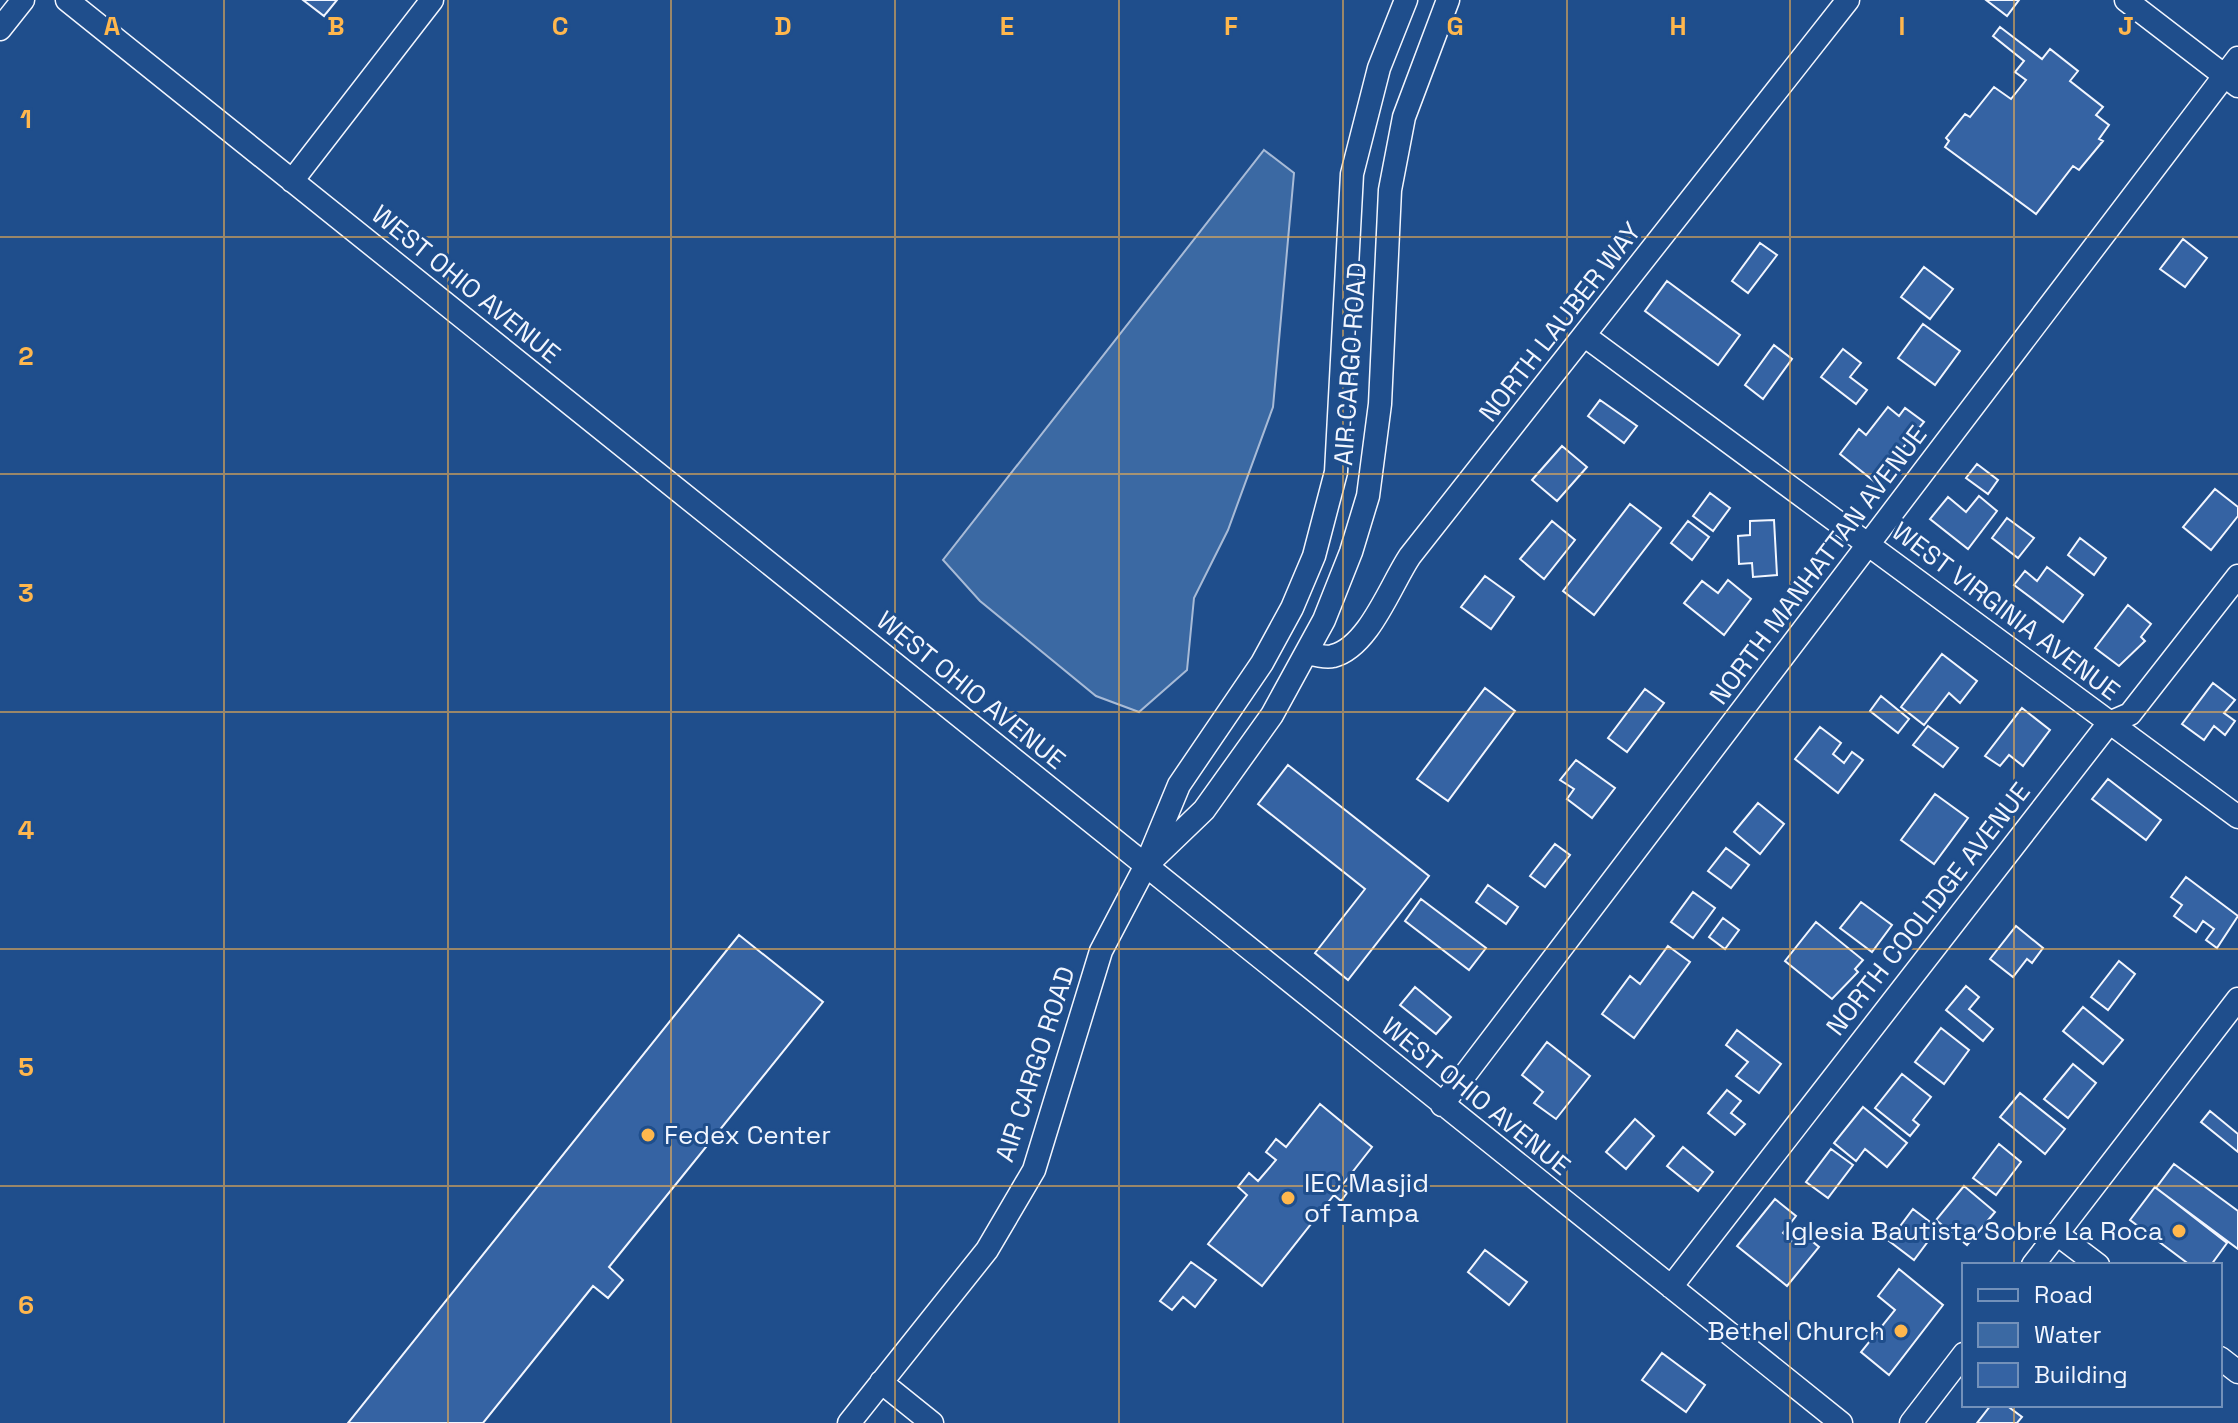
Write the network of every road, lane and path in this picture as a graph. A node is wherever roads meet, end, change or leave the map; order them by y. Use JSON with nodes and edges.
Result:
{"nodes":[{"id":1,"x":23,"y":0,"type":"edge"},
{"id":2,"x":67,"y":0,"type":"edge"},
{"id":3,"x":432,"y":0,"type":"edge"},
{"id":4,"x":1406,"y":0,"type":"edge"},
{"id":5,"x":1448,"y":0,"type":"edge"},
{"id":6,"x":1848,"y":0,"type":"edge"},
{"id":7,"x":2126,"y":0,"type":"edge"},
{"id":8,"x":0,"y":29,"type":"edge"},
{"id":9,"x":2234,"y":73,"type":"edge"},
{"id":10,"x":292,"y":181,"type":"junction"},
{"id":11,"x":1585,"y":336,"type":"junction"},
{"id":12,"x":1870,"y":544,"type":"junction"},
{"id":13,"x":2238,"y":576,"type":"edge"},
{"id":14,"x":1308,"y":653,"type":"junction"},
{"id":15,"x":2109,"y":723,"type":"junction"},
{"id":16,"x":2238,"y":817,"type":"edge"},
{"id":17,"x":1145,"y":867,"type":"junction"},
{"id":18,"x":2238,"y":999,"type":"edge"},
{"id":19,"x":1442,"y":1105,"type":"junction"},
{"id":20,"x":2057,"y":1234,"type":"junction"},
{"id":21,"x":2035,"y":1263,"type":"edge"},
{"id":22,"x":2095,"y":1263,"type":"edge"},
{"id":23,"x":1671,"y":1287,"type":"junction"},
{"id":24,"x":1962,"y":1357,"type":"edge"},
{"id":25,"x":2222,"y":1360,"type":"edge"},
{"id":26,"x":2238,"y":1372,"type":"edge"},
{"id":27,"x":881,"y":1382,"type":"junction"},
{"id":28,"x":849,"y":1423,"type":"edge"},
{"id":29,"x":932,"y":1423,"type":"edge"},
{"id":30,"x":1841,"y":1423,"type":"edge"},
{"id":31,"x":1911,"y":1423,"type":"edge"}],
"edges":[{"from":1,"to":8,"type":"street"},
{"from":2,"to":10,"type":"street","name":"WEST OHIO AVENUE"},
{"from":3,"to":10,"type":"street"},
{"from":4,"to":17,"type":"street","name":"AIR CARGO ROAD"},
{"from":5,"to":14,"type":"street","name":"AIR CARGO ROAD"},
{"from":6,"to":11,"type":"street","name":"NORTH LAUBER WAY"},
{"from":7,"to":9,"type":"street"},
{"from":9,"to":12,"type":"street","name":"NORTH MANHATTAN AVENUE"},
{"from":10,"to":17,"type":"street","name":"WEST OHIO AVENUE"},
{"from":11,"to":12,"type":"street","name":"WEST VIRGINIA AVENUE"},
{"from":11,"to":14,"type":"street","name":"NORTH LAUBER WAY"},
{"from":12,"to":15,"type":"street","name":"WEST VIRGINIA AVENUE"},
{"from":12,"to":19,"type":"street","name":"NORTH MANHATTAN AVENUE"},
{"from":13,"to":15,"type":"street","name":"NORTH COOLIDGE AVENUE"},
{"from":14,"to":17,"type":"street","name":"AIR CARGO ROAD"},
{"from":15,"to":16,"type":"street","name":"WEST VIRGINIA AVENUE"},
{"from":15,"to":23,"type":"street","name":"NORTH COOLIDGE AVENUE"},
{"from":17,"to":19,"type":"street","name":"WEST OHIO AVENUE"},
{"from":17,"to":27,"type":"street","name":"AIR CARGO ROAD"},
{"from":18,"to":20,"type":"street"},
{"from":19,"to":23,"type":"street","name":"WEST OHIO AVENUE"},
{"from":20,"to":21,"type":"street"},
{"from":20,"to":22,"type":"street"},
{"from":23,"to":30,"type":"street","name":"WEST OHIO AVENUE"},
{"from":24,"to":31,"type":"street"},
{"from":25,"to":26,"type":"street"},
{"from":27,"to":28,"type":"street","name":"AIR CARGO ROAD"},
{"from":27,"to":29,"type":"street"}]}
